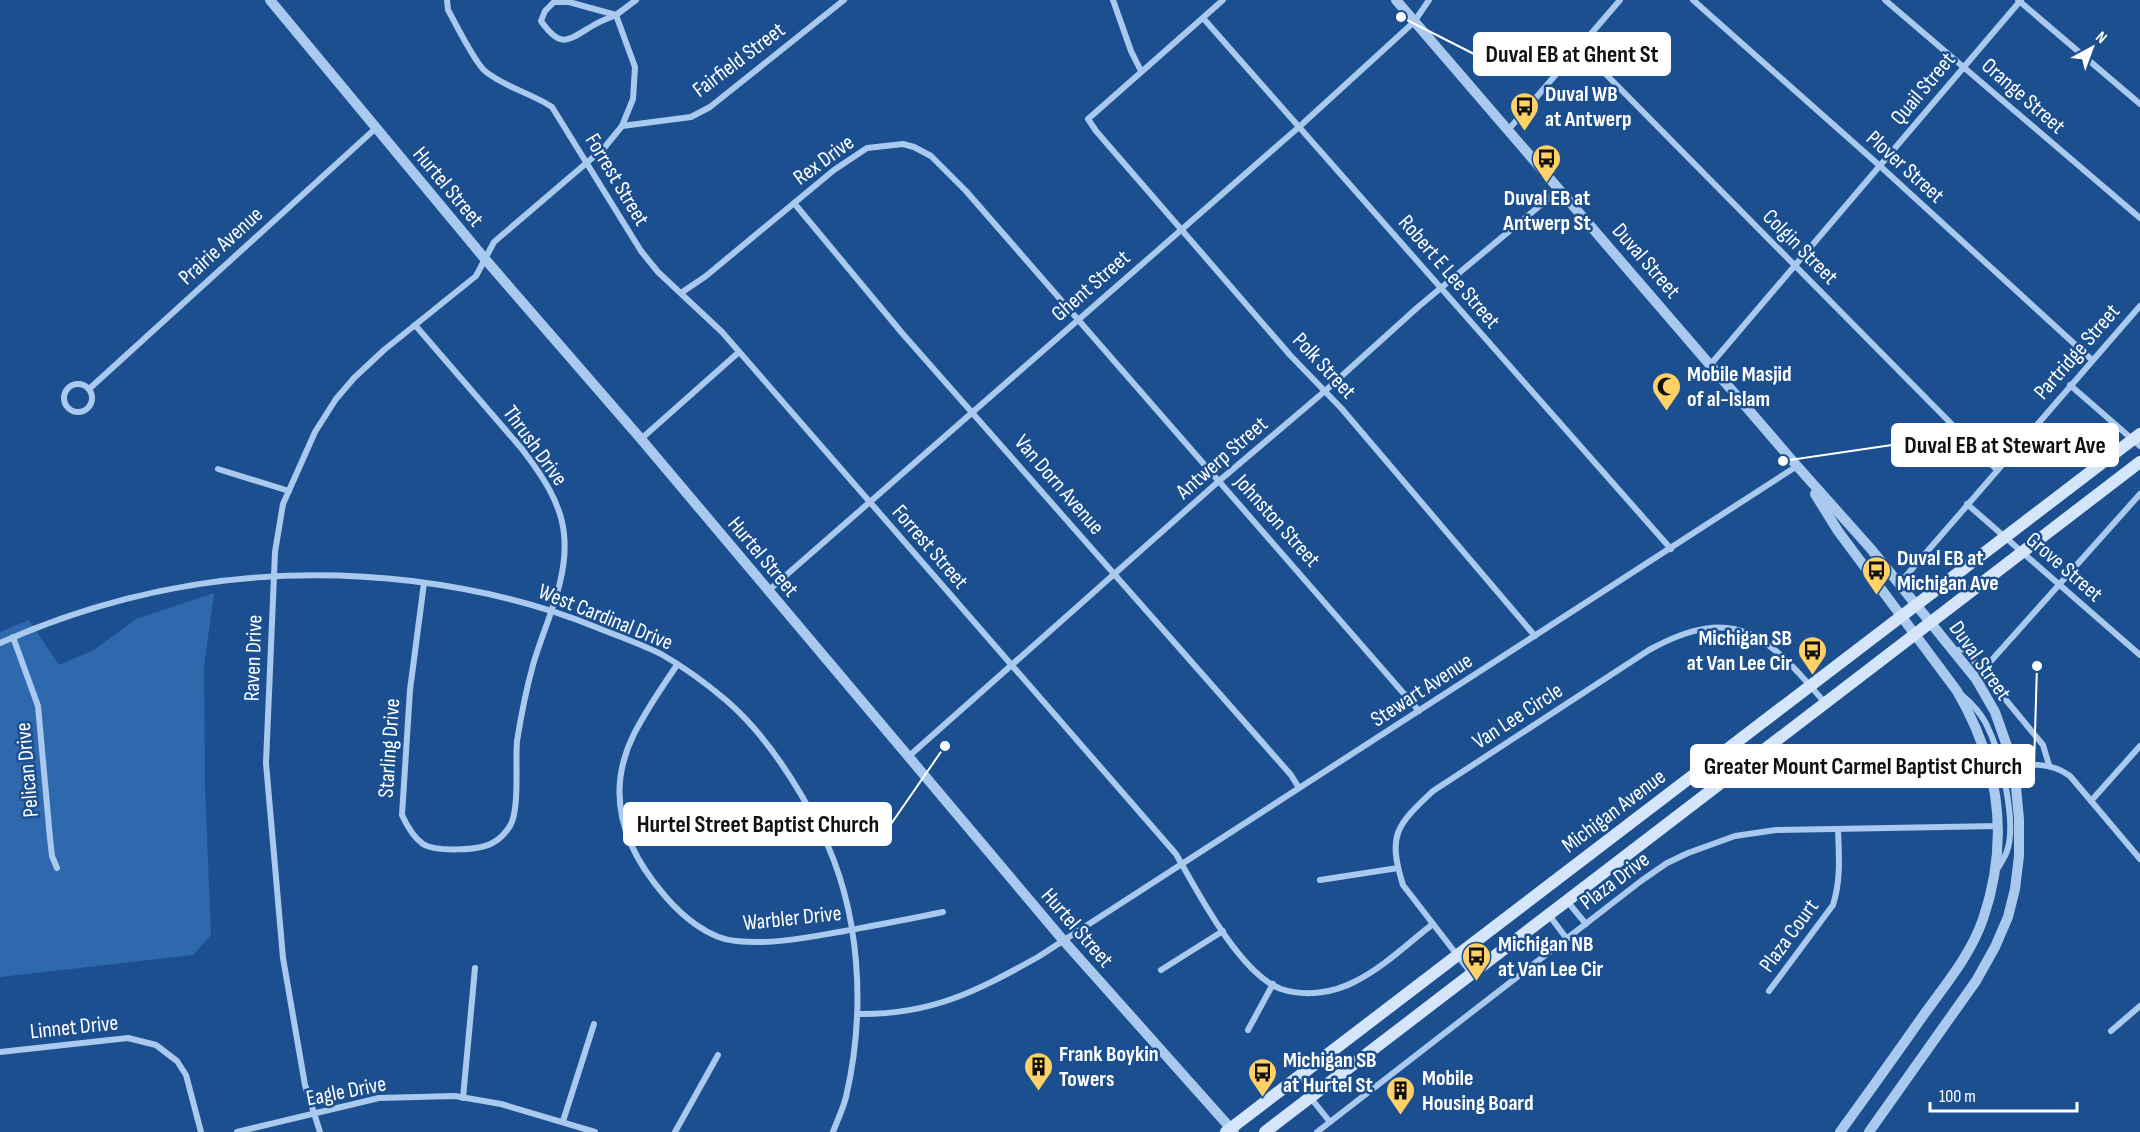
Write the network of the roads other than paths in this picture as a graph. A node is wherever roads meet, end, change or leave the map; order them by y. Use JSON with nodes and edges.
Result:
{"nodes":[{"id":1,"x":270,"y":0,"type":"edge"},
{"id":2,"x":447,"y":0,"type":"edge"},
{"id":3,"x":636,"y":0,"type":"edge"},
{"id":4,"x":844,"y":0,"type":"edge"},
{"id":5,"x":1113,"y":0,"type":"edge"},
{"id":6,"x":1223,"y":0,"type":"edge"},
{"id":7,"x":1396,"y":0,"type":"edge"},
{"id":8,"x":1429,"y":0,"type":"edge"},
{"id":9,"x":1620,"y":0,"type":"edge"},
{"id":10,"x":1693,"y":0,"type":"edge"},
{"id":11,"x":1884,"y":0,"type":"edge"},
{"id":12,"x":2019,"y":0,"type":"edge"},
{"id":13,"x":616,"y":15,"type":"junction"},
{"id":14,"x":1203,"y":18,"type":"junction"},
{"id":15,"x":1414,"y":22,"type":"junction"},
{"id":16,"x":1579,"y":47,"type":"junction"},
{"id":17,"x":1963,"y":66,"type":"junction"},
{"id":18,"x":1141,"y":72,"type":"junction"},
{"id":19,"x":2140,"y":104,"type":"edge"},
{"id":20,"x":622,"y":126,"type":"junction"},
{"id":21,"x":1299,"y":127,"type":"junction"},
{"id":22,"x":376,"y":128,"type":"junction"},
{"id":23,"x":1509,"y":129,"type":"junction"},
{"id":24,"x":588,"y":161,"type":"junction"},
{"id":25,"x":1880,"y":166,"type":"junction"},
{"id":26,"x":1560,"y":189,"type":"junction"},
{"id":27,"x":794,"y":203,"type":"junction"},
{"id":28,"x":2140,"y":218,"type":"edge"},
{"id":29,"x":1182,"y":229,"type":"junction"},
{"id":30,"x":1014,"y":246,"type":"joint"},
{"id":31,"x":485,"y":259,"type":"junction"},
{"id":32,"x":1795,"y":266,"type":"junction"},
{"id":33,"x":1441,"y":287,"type":"junction"},
{"id":34,"x":681,"y":293,"type":"junction"},
{"id":35,"x":2140,"y":306,"type":"edge"},
{"id":36,"x":1078,"y":320,"type":"junction"},
{"id":37,"x":415,"y":325,"type":"junction"},
{"id":38,"x":739,"y":352,"type":"junction"},
{"id":39,"x":2092,"y":360,"type":"junction"},
{"id":40,"x":1711,"y":364,"type":"junction"},
{"id":41,"x":2070,"y":385,"type":"junction"},
{"id":42,"x":89,"y":389,"type":"junction"},
{"id":43,"x":1325,"y":391,"type":"junction"},
{"id":44,"x":973,"y":412,"type":"junction"},
{"id":45,"x":641,"y":439,"type":"junction"},
{"id":46,"x":2138,"y":440,"type":"edge"},
{"id":47,"x":2140,"y":462,"type":"edge"},
{"id":48,"x":1797,"y":466,"type":"junction"},
{"id":49,"x":218,"y":469,"type":"dead end"},
{"id":50,"x":1997,"y":470,"type":"junction"},
{"id":51,"x":1219,"y":481,"type":"junction"},
{"id":52,"x":289,"y":491,"type":"junction"},
{"id":53,"x":2140,"y":494,"type":"edge"},
{"id":54,"x":2055,"y":498,"type":"junction"},
{"id":55,"x":870,"y":502,"type":"junction"},
{"id":56,"x":1967,"y":504,"type":"junction"},
{"id":57,"x":2066,"y":518,"type":"junction"},
{"id":58,"x":2005,"y":537,"type":"junction"},
{"id":59,"x":1671,"y":549,"type":"junction"},
{"id":60,"x":2021,"y":552,"type":"junction"},
{"id":61,"x":1115,"y":574,"type":"junction"},
{"id":62,"x":273,"y":576,"type":"junction"},
{"id":63,"x":424,"y":583,"type":"junction"},
{"id":64,"x":1899,"y":584,"type":"junction"},
{"id":65,"x":2059,"y":585,"type":"junction"},
{"id":66,"x":768,"y":592,"type":"junction"},
{"id":67,"x":1916,"y":605,"type":"junction"},
{"id":68,"x":551,"y":610,"type":"junction"},
{"id":69,"x":1901,"y":617,"type":"junction"},
{"id":70,"x":1930,"y":623,"type":"junction"},
{"id":71,"x":1915,"y":635,"type":"junction"},
{"id":72,"x":1535,"y":636,"type":"junction"},
{"id":73,"x":14,"y":637,"type":"junction"},
{"id":74,"x":0,"y":643,"type":"edge"},
{"id":75,"x":1953,"y":651,"type":"junction"},
{"id":76,"x":2140,"y":654,"type":"edge"},
{"id":77,"x":677,"y":665,"type":"junction"},
{"id":78,"x":1011,"y":666,"type":"junction"},
{"id":79,"x":1982,"y":671,"type":"junction"},
{"id":80,"x":1811,"y":686,"type":"junction"},
{"id":81,"x":1957,"y":691,"type":"junction"},
{"id":82,"x":1826,"y":704,"type":"junction"},
{"id":83,"x":1419,"y":711,"type":"junction"},
{"id":84,"x":2140,"y":746,"type":"edge"},
{"id":85,"x":908,"y":757,"type":"junction"},
{"id":86,"x":2049,"y":765,"type":"junction"},
{"id":87,"x":2008,"y":767,"type":"junction"},
{"id":88,"x":1299,"y":788,"type":"junction"},
{"id":89,"x":2091,"y":801,"type":"junction"},
{"id":90,"x":1998,"y":826,"type":"junction"},
{"id":91,"x":1838,"y":829,"type":"junction"},
{"id":92,"x":2140,"y":859,"type":"edge"},
{"id":93,"x":1182,"y":864,"type":"junction"},
{"id":94,"x":57,"y":868,"type":"dead end"},
{"id":95,"x":1398,"y":868,"type":"junction"},
{"id":96,"x":1995,"y":873,"type":"junction"},
{"id":97,"x":1320,"y":880,"type":"dead end"},
{"id":98,"x":1567,"y":900,"type":"junction"},
{"id":99,"x":943,"y":912,"type":"dead end"},
{"id":100,"x":1548,"y":914,"type":"junction"},
{"id":101,"x":1433,"y":924,"type":"junction"},
{"id":102,"x":1586,"y":924,"type":"junction"},
{"id":103,"x":851,"y":930,"type":"junction"},
{"id":104,"x":1223,"y":931,"type":"junction"},
{"id":105,"x":1567,"y":939,"type":"junction"},
{"id":106,"x":1064,"y":940,"type":"junction"},
{"id":107,"x":1457,"y":954,"type":"junction"},
{"id":108,"x":475,"y":968,"type":"dead end"},
{"id":109,"x":1161,"y":970,"type":"dead end"},
{"id":110,"x":1471,"y":973,"type":"junction"},
{"id":111,"x":1273,"y":984,"type":"junction"},
{"id":112,"x":1769,"y":991,"type":"dead end"},
{"id":113,"x":2140,"y":1006,"type":"edge"},
{"id":114,"x":858,"y":1014,"type":"junction"},
{"id":115,"x":594,"y":1024,"type":"dead end"},
{"id":116,"x":1248,"y":1030,"type":"dead end"},
{"id":117,"x":2111,"y":1031,"type":"dead end"},
{"id":118,"x":0,"y":1052,"type":"edge"},
{"id":119,"x":718,"y":1055,"type":"dead end"},
{"id":120,"x":1310,"y":1097,"type":"junction"},
{"id":121,"x":463,"y":1098,"type":"junction"},
{"id":122,"x":315,"y":1114,"type":"junction"},
{"id":123,"x":563,"y":1121,"type":"junction"},
{"id":124,"x":1330,"y":1122,"type":"junction"},
{"id":125,"x":1230,"y":1131,"type":"edge"},
{"id":126,"x":201,"y":1132,"type":"edge"},
{"id":127,"x":237,"y":1132,"type":"edge"},
{"id":128,"x":320,"y":1132,"type":"edge"},
{"id":129,"x":595,"y":1132,"type":"edge"},
{"id":130,"x":675,"y":1132,"type":"edge"},
{"id":131,"x":832,"y":1132,"type":"edge"},
{"id":132,"x":1265,"y":1132,"type":"edge"},
{"id":133,"x":1317,"y":1132,"type":"edge"},
{"id":134,"x":1840,"y":1132,"type":"edge"},
{"id":135,"x":1869,"y":1132,"type":"edge"}],
"edges":[{"from":1,"to":22,"type":"street","name":"Hurtel Street"},
{"from":2,"to":24,"type":"street","name":"Forrest Street"},
{"from":3,"to":13,"type":"street"},
{"from":4,"to":20,"type":"street","name":"Fairfield Street"},
{"from":5,"to":18,"type":"street"},
{"from":6,"to":14,"type":"street"},
{"from":7,"to":15,"type":"street","name":"Duval Street"},
{"from":8,"to":15,"type":"street","name":"Ghent Street"},
{"from":9,"to":16,"type":"street"},
{"from":10,"to":25,"type":"street","name":"Plover Street"},
{"from":11,"to":17,"type":"street","name":"Orange Street"},
{"from":12,"to":17,"type":"street","name":"Quail Street"},
{"from":12,"to":19,"type":"street"},
{"from":13,"to":13,"type":"street"},
{"from":13,"to":20,"type":"street"},
{"from":14,"to":18,"type":"street"},
{"from":14,"to":21,"type":"street","name":"Robert E Lee Street"},
{"from":15,"to":21,"type":"street","name":"Ghent Street"},
{"from":15,"to":23,"type":"street","name":"Duval Street"},
{"from":16,"to":23,"type":"street"},
{"from":16,"to":32,"type":"street","name":"Colgin Street"},
{"from":17,"to":25,"type":"street","name":"Quail Street"},
{"from":17,"to":28,"type":"street","name":"Orange Street"},
{"from":18,"to":29,"type":"street","name":"Polk Street"},
{"from":20,"to":24,"type":"street"},
{"from":21,"to":29,"type":"street","name":"Ghent Street"},
{"from":21,"to":33,"type":"street","name":"Robert E Lee Street"},
{"from":22,"to":31,"type":"street","name":"Hurtel Street"},
{"from":22,"to":42,"type":"street","name":"Prairie Avenue"},
{"from":23,"to":26,"type":"street","name":"Duval Street"},
{"from":24,"to":31,"type":"street","name":"Raven Drive"},
{"from":24,"to":34,"type":"street","name":"Forrest Street"},
{"from":25,"to":32,"type":"street","name":"Quail Street"},
{"from":25,"to":39,"type":"street","name":"Plover Street"},
{"from":26,"to":33,"type":"street","name":"Antwerp Street"},
{"from":26,"to":40,"type":"street","name":"Duval Street"},
{"from":27,"to":30,"type":"street","name":"Rex Drive"},
{"from":27,"to":34,"type":"street","name":"Rex Drive"},
{"from":27,"to":44,"type":"street","name":"Van Dorn Avenue"},
{"from":29,"to":36,"type":"street","name":"Ghent Street"},
{"from":29,"to":43,"type":"street","name":"Polk Street"},
{"from":30,"to":36,"type":"street","name":"Johnston Street"},
{"from":31,"to":37,"type":"street","name":"Raven Drive"},
{"from":31,"to":45,"type":"street","name":"Hurtel Street"},
{"from":32,"to":40,"type":"street","name":"Quail Street"},
{"from":32,"to":50,"type":"street","name":"Colgin Street"},
{"from":33,"to":43,"type":"street","name":"Antwerp Street"},
{"from":33,"to":59,"type":"street","name":"Robert E Lee Street"},
{"from":34,"to":38,"type":"street","name":"Forrest Street"},
{"from":35,"to":39,"type":"street","name":"Partridge Street"},
{"from":36,"to":44,"type":"street","name":"Ghent Street"},
{"from":36,"to":51,"type":"street","name":"Johnston Street"},
{"from":37,"to":52,"type":"street","name":"Raven Drive"},
{"from":37,"to":68,"type":"street","name":"Thrush Drive"},
{"from":38,"to":45,"type":"street"},
{"from":38,"to":55,"type":"street","name":"Forrest Street"},
{"from":39,"to":41,"type":"street","name":"Partridge Street"},
{"from":40,"to":48,"type":"street","name":"Duval Street"},
{"from":41,"to":46,"type":"street"},
{"from":41,"to":50,"type":"street","name":"Partridge Street"},
{"from":42,"to":42,"type":"street","name":"Prairie Avenue"},
{"from":43,"to":51,"type":"street","name":"Antwerp Street"},
{"from":43,"to":72,"type":"street","name":"Polk Street"},
{"from":44,"to":55,"type":"street","name":"Ghent Street"},
{"from":44,"to":61,"type":"street","name":"Van Dorn Avenue"},
{"from":45,"to":66,"type":"street","name":"Hurtel Street"},
{"from":46,"to":54,"type":"main road","name":"Michigan Avenue"},
{"from":47,"to":57,"type":"main road","name":"Michigan Avenue"},
{"from":48,"to":59,"type":"street","name":"Stewart Avenue"},
{"from":48,"to":64,"type":"street","name":"Duval Street"},
{"from":48,"to":69,"type":"street","name":"Duval Street"},
{"from":49,"to":52,"type":"street"},
{"from":50,"to":56,"type":"street","name":"Partridge Street"},
{"from":51,"to":61,"type":"street","name":"Antwerp Street"},
{"from":51,"to":83,"type":"street","name":"Johnston Street"},
{"from":52,"to":62,"type":"street","name":"Raven Drive"},
{"from":53,"to":65,"type":"street"},
{"from":54,"to":57,"type":"main road"},
{"from":54,"to":58,"type":"main road","name":"Michigan Avenue"},
{"from":55,"to":66,"type":"street","name":"Ghent Street"},
{"from":55,"to":78,"type":"street","name":"Forrest Street"},
{"from":56,"to":58,"type":"street","name":"Grove Street"},
{"from":56,"to":64,"type":"street","name":"Partridge Street"},
{"from":57,"to":60,"type":"main road","name":"Michigan Avenue"},
{"from":58,"to":60,"type":"street","name":"Grove Street"},
{"from":58,"to":67,"type":"main road","name":"Michigan Avenue"},
{"from":59,"to":72,"type":"street","name":"Stewart Avenue"},
{"from":60,"to":65,"type":"street","name":"Grove Street"},
{"from":60,"to":70,"type":"main road","name":"Michigan Avenue"},
{"from":61,"to":78,"type":"street","name":"Antwerp Street"},
{"from":61,"to":88,"type":"street","name":"Van Dorn Avenue"},
{"from":62,"to":63,"type":"street","name":"West Cardinal Drive"},
{"from":62,"to":73,"type":"street","name":"West Cardinal Drive"},
{"from":62,"to":122,"type":"street","name":"Raven Drive"},
{"from":63,"to":68,"type":"street","name":"West Cardinal Drive"},
{"from":63,"to":68,"type":"street","name":"Starling Drive"},
{"from":64,"to":67,"type":"street","name":"Duval Street"},
{"from":65,"to":76,"type":"street","name":"Grove Street"},
{"from":65,"to":79,"type":"street"},
{"from":66,"to":85,"type":"street","name":"Hurtel Street"},
{"from":67,"to":69,"type":"main road","name":"Michigan Avenue"},
{"from":67,"to":70,"type":"street","name":"Duval Street"},
{"from":68,"to":77,"type":"street","name":"West Cardinal Drive"},
{"from":69,"to":71,"type":"street","name":"Duval Street"},
{"from":69,"to":80,"type":"main road","name":"Michigan Avenue"},
{"from":70,"to":71,"type":"main road","name":"Michigan Avenue"},
{"from":70,"to":75,"type":"street","name":"Duval Street"},
{"from":71,"to":81,"type":"street","name":"Duval Street"},
{"from":71,"to":82,"type":"main road","name":"Michigan Avenue"},
{"from":72,"to":83,"type":"street","name":"Stewart Avenue"},
{"from":73,"to":74,"type":"street","name":"West Cardinal Drive"},
{"from":73,"to":94,"type":"street","name":"Pelican Drive"},
{"from":75,"to":79,"type":"street"},
{"from":75,"to":87,"type":"street","name":"Duval Street"},
{"from":77,"to":103,"type":"street","name":"West Cardinal Drive"},
{"from":77,"to":103,"type":"street","name":"Warbler Drive"},
{"from":78,"to":85,"type":"street","name":"Antwerp Street"},
{"from":78,"to":93,"type":"street","name":"Forrest Street"},
{"from":79,"to":86,"type":"street"},
{"from":80,"to":82,"type":"street","name":"Van Lee Circle"},
{"from":80,"to":95,"type":"street","name":"Van Lee Circle"},
{"from":80,"to":107,"type":"main road","name":"Michigan Avenue"},
{"from":81,"to":87,"type":"street"},
{"from":81,"to":90,"type":"street","name":"Duval Street"},
{"from":82,"to":98,"type":"main road","name":"Michigan Avenue"},
{"from":83,"to":88,"type":"street","name":"Stewart Avenue"},
{"from":84,"to":89,"type":"street"},
{"from":85,"to":106,"type":"street","name":"Hurtel Street"},
{"from":86,"to":87,"type":"street"},
{"from":86,"to":89,"type":"street"},
{"from":87,"to":96,"type":"street"},
{"from":87,"to":135,"type":"street","name":"Duval Street"},
{"from":88,"to":93,"type":"street","name":"Stewart Avenue"},
{"from":89,"to":92,"type":"street"},
{"from":90,"to":91,"type":"street","name":"Plaza Drive"},
{"from":90,"to":96,"type":"street","name":"Duval Street"},
{"from":91,"to":102,"type":"street","name":"Plaza Drive"},
{"from":91,"to":112,"type":"street","name":"Plaza Court"},
{"from":93,"to":104,"type":"street","name":"Forrest Street"},
{"from":93,"to":106,"type":"street","name":"Stewart Avenue"},
{"from":95,"to":97,"type":"street"},
{"from":95,"to":101,"type":"street","name":"Van Lee Circle"},
{"from":96,"to":134,"type":"street","name":"Duval Street"},
{"from":98,"to":100,"type":"main road","name":"Michigan Avenue"},
{"from":98,"to":102,"type":"street"},
{"from":99,"to":103,"type":"street","name":"Warbler Drive"},
{"from":100,"to":105,"type":"street"},
{"from":100,"to":110,"type":"main road","name":"Michigan Avenue"},
{"from":101,"to":107,"type":"street","name":"Van Lee Circle"},
{"from":101,"to":111,"type":"street","name":"Forrest Street"},
{"from":102,"to":105,"type":"street","name":"Plaza Drive"},
{"from":103,"to":114,"type":"street","name":"West Cardinal Drive"},
{"from":104,"to":109,"type":"street"},
{"from":104,"to":111,"type":"street","name":"Forrest Street"},
{"from":105,"to":124,"type":"street","name":"Plaza Drive"},
{"from":106,"to":114,"type":"street","name":"Stewart Avenue"},
{"from":106,"to":125,"type":"street","name":"Hurtel Street"},
{"from":107,"to":110,"type":"street","name":"Van Lee Circle"},
{"from":107,"to":125,"type":"main road","name":"Michigan Avenue"},
{"from":108,"to":121,"type":"street"},
{"from":110,"to":120,"type":"main road","name":"Michigan Avenue"},
{"from":111,"to":116,"type":"street"},
{"from":113,"to":117,"type":"street"},
{"from":114,"to":131,"type":"street","name":"West Cardinal Drive"},
{"from":115,"to":123,"type":"street"},
{"from":118,"to":126,"type":"street","name":"Linnet Drive"},
{"from":119,"to":130,"type":"street"},
{"from":120,"to":124,"type":"street"},
{"from":120,"to":132,"type":"main road","name":"Michigan Avenue"},
{"from":121,"to":122,"type":"street","name":"Eagle Drive"},
{"from":121,"to":123,"type":"street","name":"Eagle Drive"},
{"from":122,"to":127,"type":"street","name":"Eagle Drive"},
{"from":122,"to":128,"type":"street","name":"Raven Drive"},
{"from":123,"to":129,"type":"street","name":"Eagle Drive"},
{"from":124,"to":133,"type":"street","name":"Plaza Drive"}]}
